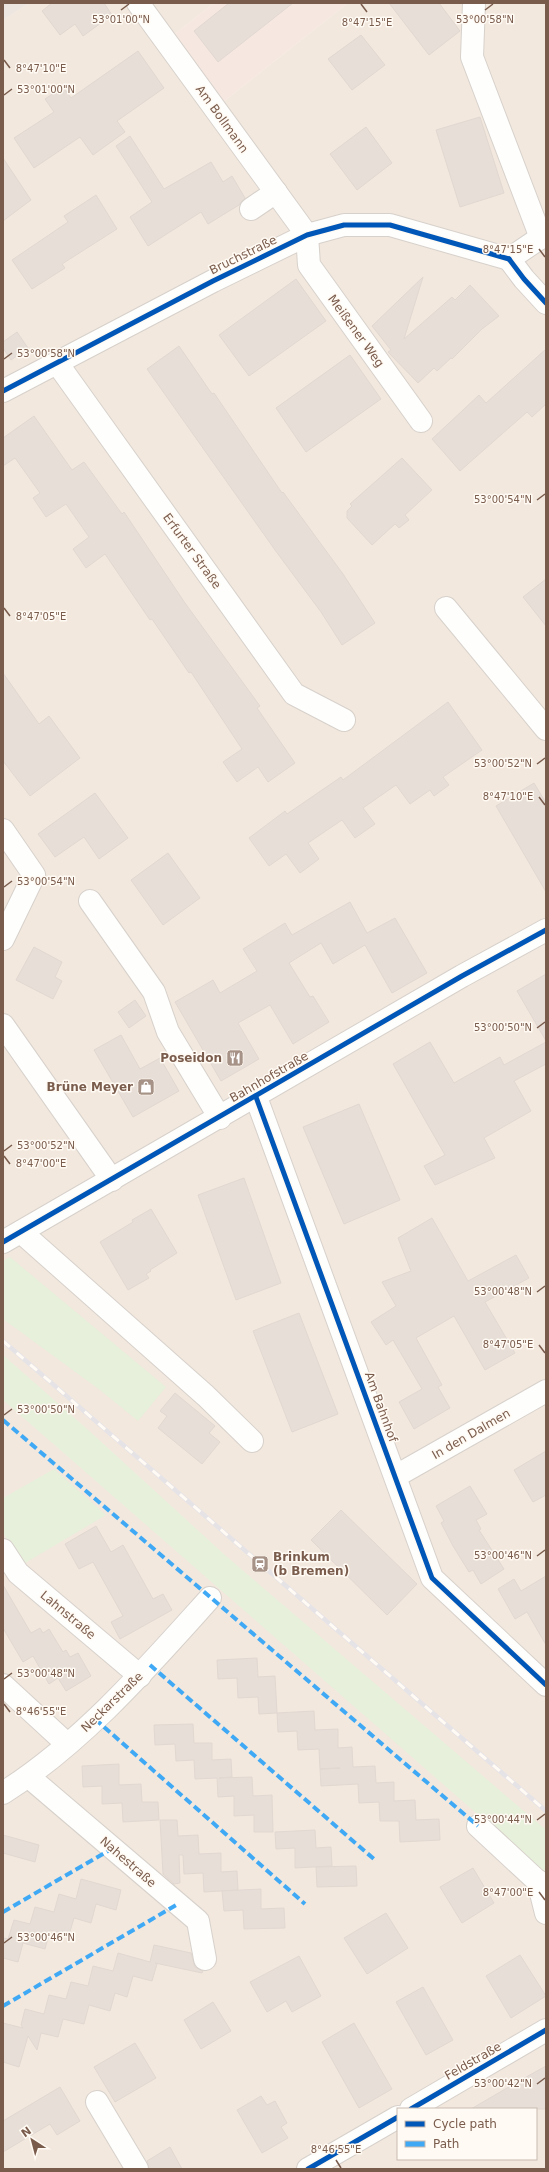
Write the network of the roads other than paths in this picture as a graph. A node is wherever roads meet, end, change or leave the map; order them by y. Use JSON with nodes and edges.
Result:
{"nodes":[{"id":1,"x":138,"y":3,"type":"edge"},
{"id":2,"x":476,"y":4,"type":"edge"},
{"id":3,"x":276,"y":192,"type":"junction"},
{"id":4,"x":251,"y":208,"type":"dead end"},
{"id":5,"x":307,"y":235,"type":"junction"},
{"id":6,"x":543,"y":236,"type":"edge"},
{"id":7,"x":509,"y":260,"type":"junction"},
{"id":8,"x":546,"y":303,"type":"edge"},
{"id":9,"x":57,"y":363,"type":"junction"},
{"id":10,"x":3,"y":391,"type":"edge"},
{"id":11,"x":421,"y":421,"type":"dead end"},
{"id":12,"x":446,"y":608,"type":"dead end"},
{"id":13,"x":344,"y":720,"type":"dead end"},
{"id":14,"x":546,"y":729,"type":"edge"},
{"id":15,"x":3,"y":830,"type":"edge"},
{"id":16,"x":90,"y":901,"type":"dead end"},
{"id":17,"x":546,"y":930,"type":"edge"},
{"id":18,"x":3,"y":938,"type":"edge"},
{"id":19,"x":3,"y":1025,"type":"edge"},
{"id":20,"x":256,"y":1097,"type":"junction"},
{"id":21,"x":220,"y":1118,"type":"junction"},
{"id":22,"x":112,"y":1180,"type":"junction"},
{"id":23,"x":12,"y":1237,"type":"edge"},
{"id":24,"x":546,"y":1391,"type":"edge"},
{"id":25,"x":252,"y":1441,"type":"dead end"},
{"id":26,"x":396,"y":1476,"type":"junction"},
{"id":27,"x":3,"y":1550,"type":"edge"},
{"id":28,"x":210,"y":1598,"type":"dead end"},
{"id":29,"x":140,"y":1676,"type":"junction"},
{"id":30,"x":3,"y":1685,"type":"edge"},
{"id":31,"x":546,"y":1685,"type":"edge"},
{"id":32,"x":67,"y":1744,"type":"junction"},
{"id":33,"x":29,"y":1777,"type":"junction"},
{"id":34,"x":3,"y":1794,"type":"edge"},
{"id":35,"x":478,"y":1826,"type":"dead end"},
{"id":36,"x":542,"y":1885,"type":"edge"},
{"id":37,"x":546,"y":1913,"type":"edge"},
{"id":38,"x":205,"y":1959,"type":"dead end"},
{"id":39,"x":546,"y":2030,"type":"edge"},
{"id":40,"x":97,"y":2102,"type":"dead end"},
{"id":41,"x":413,"y":2108,"type":"edge"},
{"id":42,"x":397,"y":2117,"type":"edge"},
{"id":43,"x":137,"y":2169,"type":"edge"},
{"id":44,"x":308,"y":2169,"type":"edge"}],
"edges":[{"from":1,"to":3,"type":"street","name":"Am Bollmann"},
{"from":2,"to":6,"type":"street"},
{"from":3,"to":4,"type":"street"},
{"from":3,"to":5,"type":"street","name":"Am Bollmann"},
{"from":5,"to":7,"type":"street","name":"Bruchstraße"},
{"from":5,"to":9,"type":"street","name":"Bruchstraße"},
{"from":5,"to":11,"type":"street","name":"Meißener Weg"},
{"from":6,"to":7,"type":"street"},
{"from":7,"to":8,"type":"street"},
{"from":9,"to":10,"type":"street","name":"Bruchstraße"},
{"from":9,"to":13,"type":"street","name":"Erfurter Straße"},
{"from":12,"to":14,"type":"street"},
{"from":15,"to":18,"type":"street"},
{"from":16,"to":21,"type":"street"},
{"from":17,"to":20,"type":"street","name":"Bahnhofstraße"},
{"from":19,"to":22,"type":"street"},
{"from":20,"to":21,"type":"street","name":"Bahnhofstraße"},
{"from":20,"to":26,"type":"street","name":"Am Bahnhof"},
{"from":21,"to":22,"type":"street","name":"Bahnhofstraße"},
{"from":22,"to":23,"type":"street","name":"Bahnhofstraße"},
{"from":23,"to":25,"type":"street"},
{"from":24,"to":26,"type":"street","name":"In den Dalmen"},
{"from":26,"to":31,"type":"street","name":"Am Bahnhof"},
{"from":27,"to":29,"type":"street","name":"Lahnstraße"},
{"from":28,"to":29,"type":"street","name":"Neckarstraße"},
{"from":29,"to":32,"type":"street","name":"Neckarstraße"},
{"from":30,"to":32,"type":"street"},
{"from":32,"to":33,"type":"street","name":"Neckarstraße"},
{"from":33,"to":34,"type":"street","name":"Neckarstraße"},
{"from":33,"to":38,"type":"street","name":"Nahestraße"},
{"from":35,"to":36,"type":"street"},
{"from":36,"to":37,"type":"street"},
{"from":39,"to":41,"type":"street","name":"Feldstraße"},
{"from":40,"to":43,"type":"street"},
{"from":42,"to":44,"type":"street"}]}
